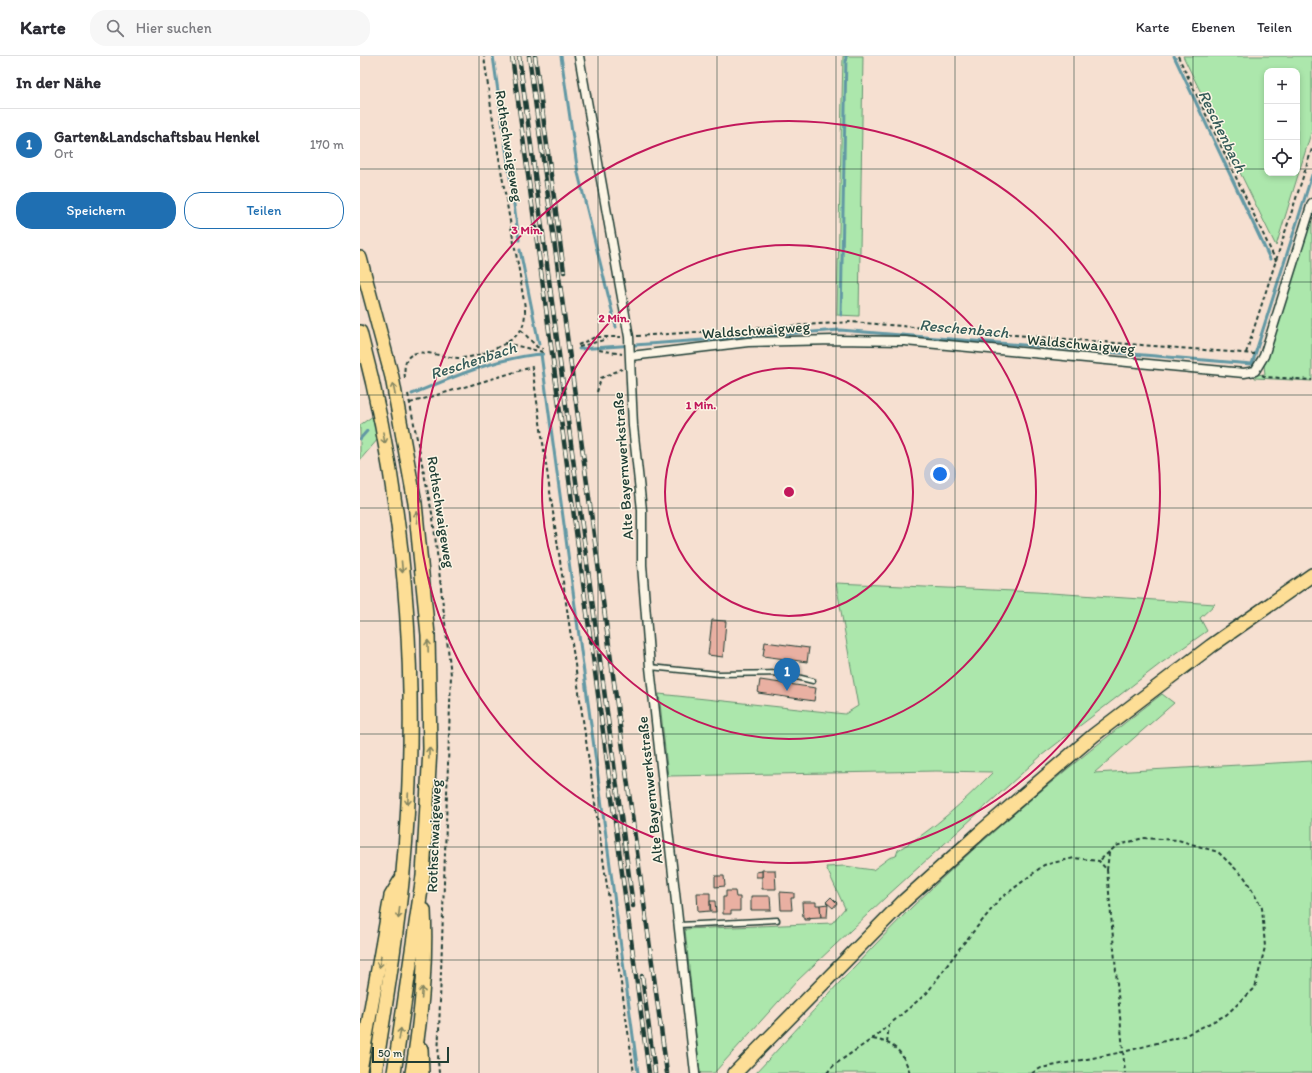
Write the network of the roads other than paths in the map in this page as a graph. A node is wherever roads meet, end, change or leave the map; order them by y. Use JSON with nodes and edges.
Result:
{"nodes":[{"id":1,"x":579,"y":56,"type":"edge"},
{"id":2,"x":1312,"y":203,"type":"edge"},
{"id":3,"x":360,"y":258,"type":"edge"},
{"id":4,"x":360,"y":332,"type":"edge"},
{"id":5,"x":630,"y":352,"type":"junction"},
{"id":6,"x":1312,"y":575,"type":"edge"},
{"id":7,"x":650,"y":667,"type":"junction"},
{"id":8,"x":813,"y":681,"type":"dead end"},
{"id":9,"x":403,"y":874,"type":"junction"},
{"id":10,"x":423,"y":876,"type":"junction"},
{"id":11,"x":777,"y":920,"type":"dead end"},
{"id":12,"x":679,"y":925,"type":"junction"},
{"id":13,"x":420,"y":1021,"type":"junction"},
{"id":14,"x":360,"y":1070,"type":"edge"},
{"id":15,"x":375,"y":1073,"type":"edge"},
{"id":16,"x":394,"y":1073,"type":"edge"},
{"id":17,"x":412,"y":1073,"type":"edge"},
{"id":18,"x":422,"y":1073,"type":"edge"},
{"id":19,"x":696,"y":1073,"type":"edge"},
{"id":20,"x":735,"y":1073,"type":"edge"}],
"edges":[{"from":1,"to":5,"type":"street","name":"Alte Bayernwerkstraße"},
{"from":2,"to":5,"type":"street","name":"Waldschwaigweg"},
{"from":10,"to":3,"type":"highway","one_way":true},
{"from":4,"to":9,"type":"highway","one_way":true},
{"from":5,"to":7,"type":"street","name":"Alte Bayernwerkstraße"},
{"from":6,"to":20,"type":"highway"},
{"from":7,"to":8,"type":"lane"},
{"from":7,"to":12,"type":"street","name":"Alte Bayernwerkstraße"},
{"from":9,"to":14,"type":"highway","one_way":true},
{"from":9,"to":15,"type":"highway","one_way":true},
{"from":13,"to":10,"type":"highway","one_way":true},
{"from":16,"to":10,"type":"highway","one_way":true},
{"from":11,"to":12,"type":"lane"},
{"from":12,"to":19,"type":"street","name":"Alte Bayernwerkstraße"},
{"from":13,"to":17,"type":"highway"},
{"from":13,"to":18,"type":"highway"}]}
